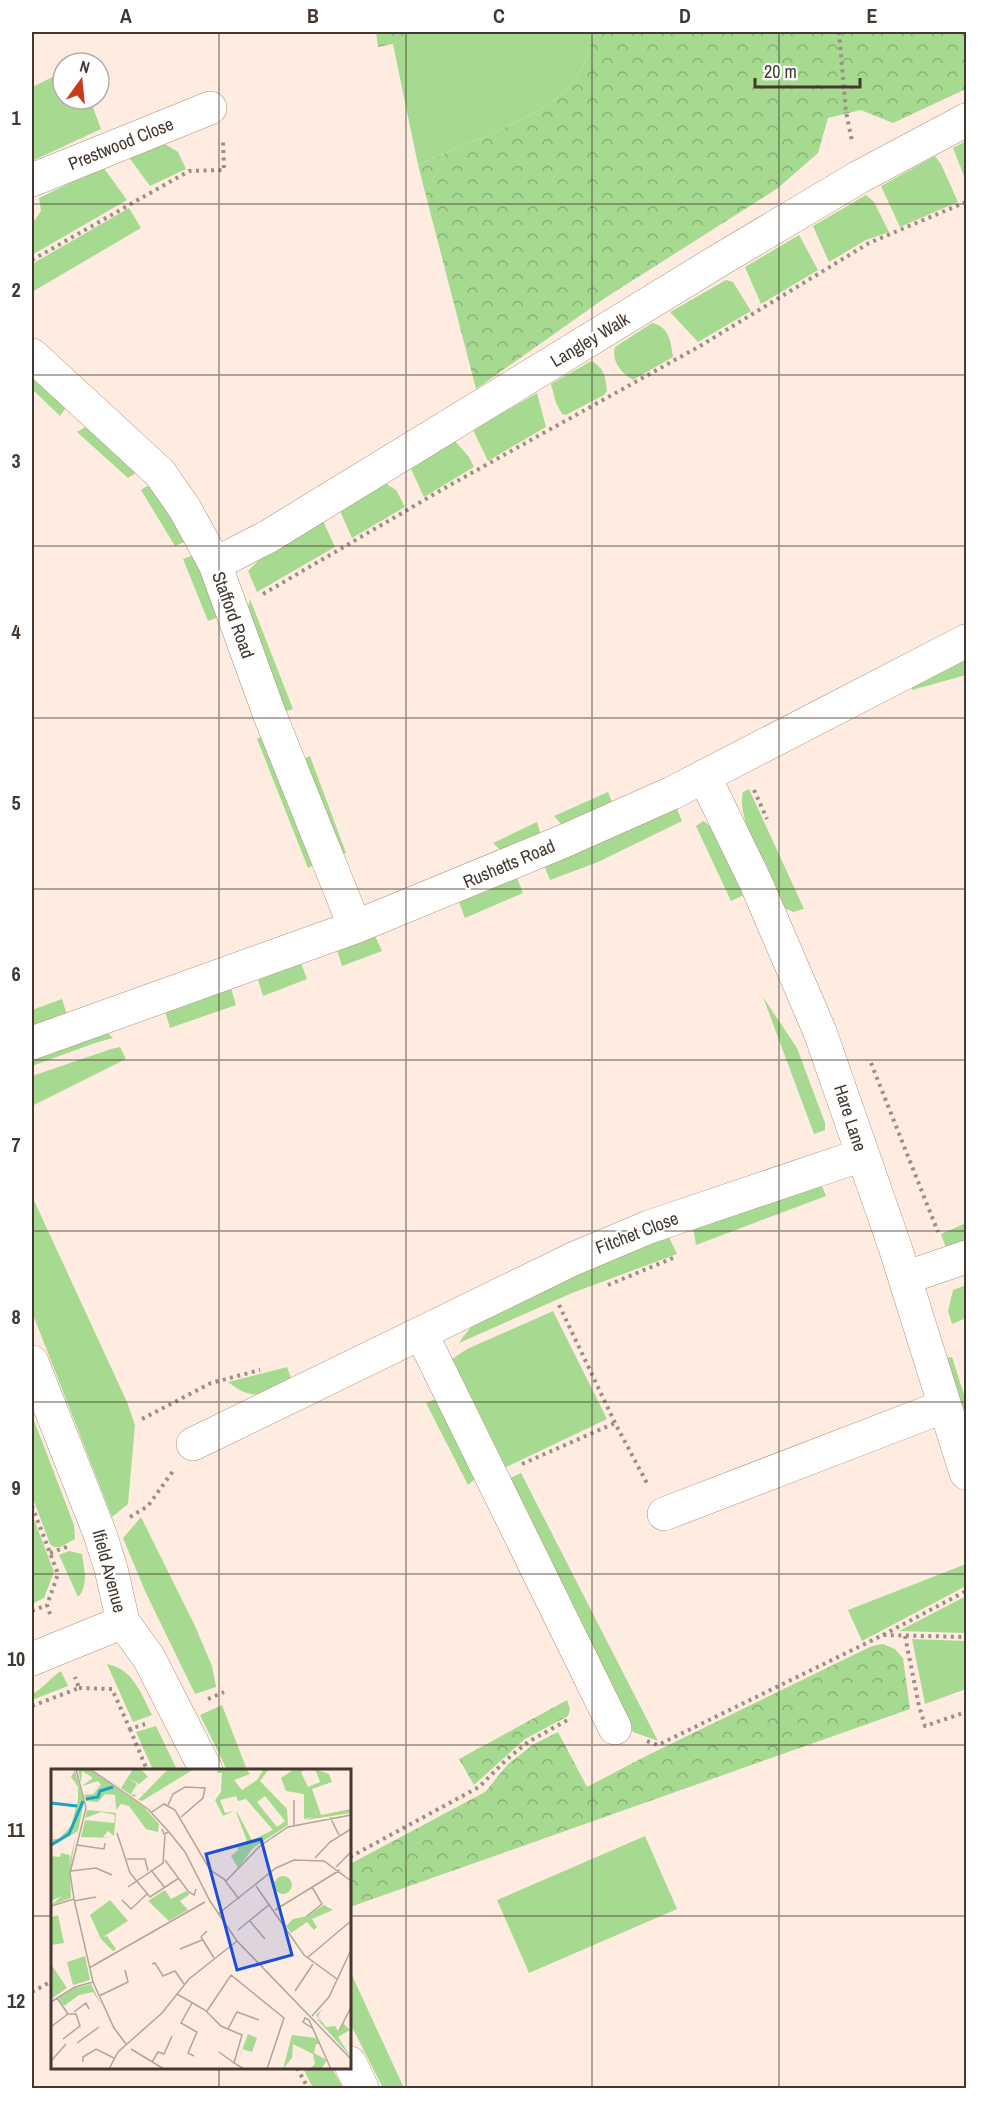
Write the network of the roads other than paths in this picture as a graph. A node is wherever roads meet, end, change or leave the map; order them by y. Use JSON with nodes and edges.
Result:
{"nodes":[{"id":1,"x":210,"y":108,"type":"road end"},
{"id":2,"x":966,"y":120,"type":"edge"},
{"id":3,"x":32,"y":180,"type":"edge"},
{"id":4,"x":32,"y":355,"type":"edge"},
{"id":5,"x":215,"y":564,"type":"junction"},
{"id":6,"x":966,"y":641,"type":"edge"},
{"id":7,"x":704,"y":776,"type":"junction"},
{"id":8,"x":355,"y":927,"type":"junction"},
{"id":9,"x":32,"y":1043,"type":"edge"},
{"id":10,"x":862,"y":1155,"type":"junction"},
{"id":11,"x":966,"y":1257,"type":"edge"},
{"id":12,"x":905,"y":1278,"type":"junction"},
{"id":13,"x":421,"y":1333,"type":"junction"},
{"id":14,"x":32,"y":1362,"type":"edge"},
{"id":15,"x":945,"y":1406,"type":"junction"},
{"id":16,"x":193,"y":1444,"type":"dead end"},
{"id":17,"x":966,"y":1473,"type":"edge"},
{"id":18,"x":664,"y":1514,"type":"road end"},
{"id":19,"x":123,"y":1622,"type":"junction"},
{"id":20,"x":32,"y":1659,"type":"edge"},
{"id":21,"x":615,"y":1728,"type":"dead end"},
{"id":22,"x":205,"y":1769,"type":"edge"},
{"id":23,"x":351,"y":2065,"type":"edge"},
{"id":24,"x":362,"y":2088,"type":"edge"}],
"edges":[{"from":1,"to":3,"type":"street","name":"Prestwood Close"},
{"from":2,"to":5,"type":"street","name":"Langley Walk"},
{"from":4,"to":5,"type":"street","name":"Stafford Road"},
{"from":5,"to":8,"type":"street","name":"Stafford Road"},
{"from":6,"to":7,"type":"street","name":"Rushetts Road"},
{"from":7,"to":8,"type":"street","name":"Rushetts Road"},
{"from":7,"to":10,"type":"street","name":"Hare Lane"},
{"from":8,"to":9,"type":"street","name":"Rushetts Road"},
{"from":10,"to":12,"type":"street","name":"Hare Lane"},
{"from":10,"to":13,"type":"street","name":"Fitchet Close"},
{"from":11,"to":12,"type":"street"},
{"from":12,"to":15,"type":"street","name":"Hare Lane"},
{"from":13,"to":16,"type":"street","name":"Fitchet Close"},
{"from":13,"to":21,"type":"street"},
{"from":14,"to":19,"type":"street","name":"Ifield Avenue"},
{"from":15,"to":17,"type":"street","name":"Hare Lane"},
{"from":15,"to":18,"type":"street"},
{"from":19,"to":20,"type":"street"},
{"from":19,"to":22,"type":"street","name":"Ifield Avenue"},
{"from":23,"to":24,"type":"street"}]}
